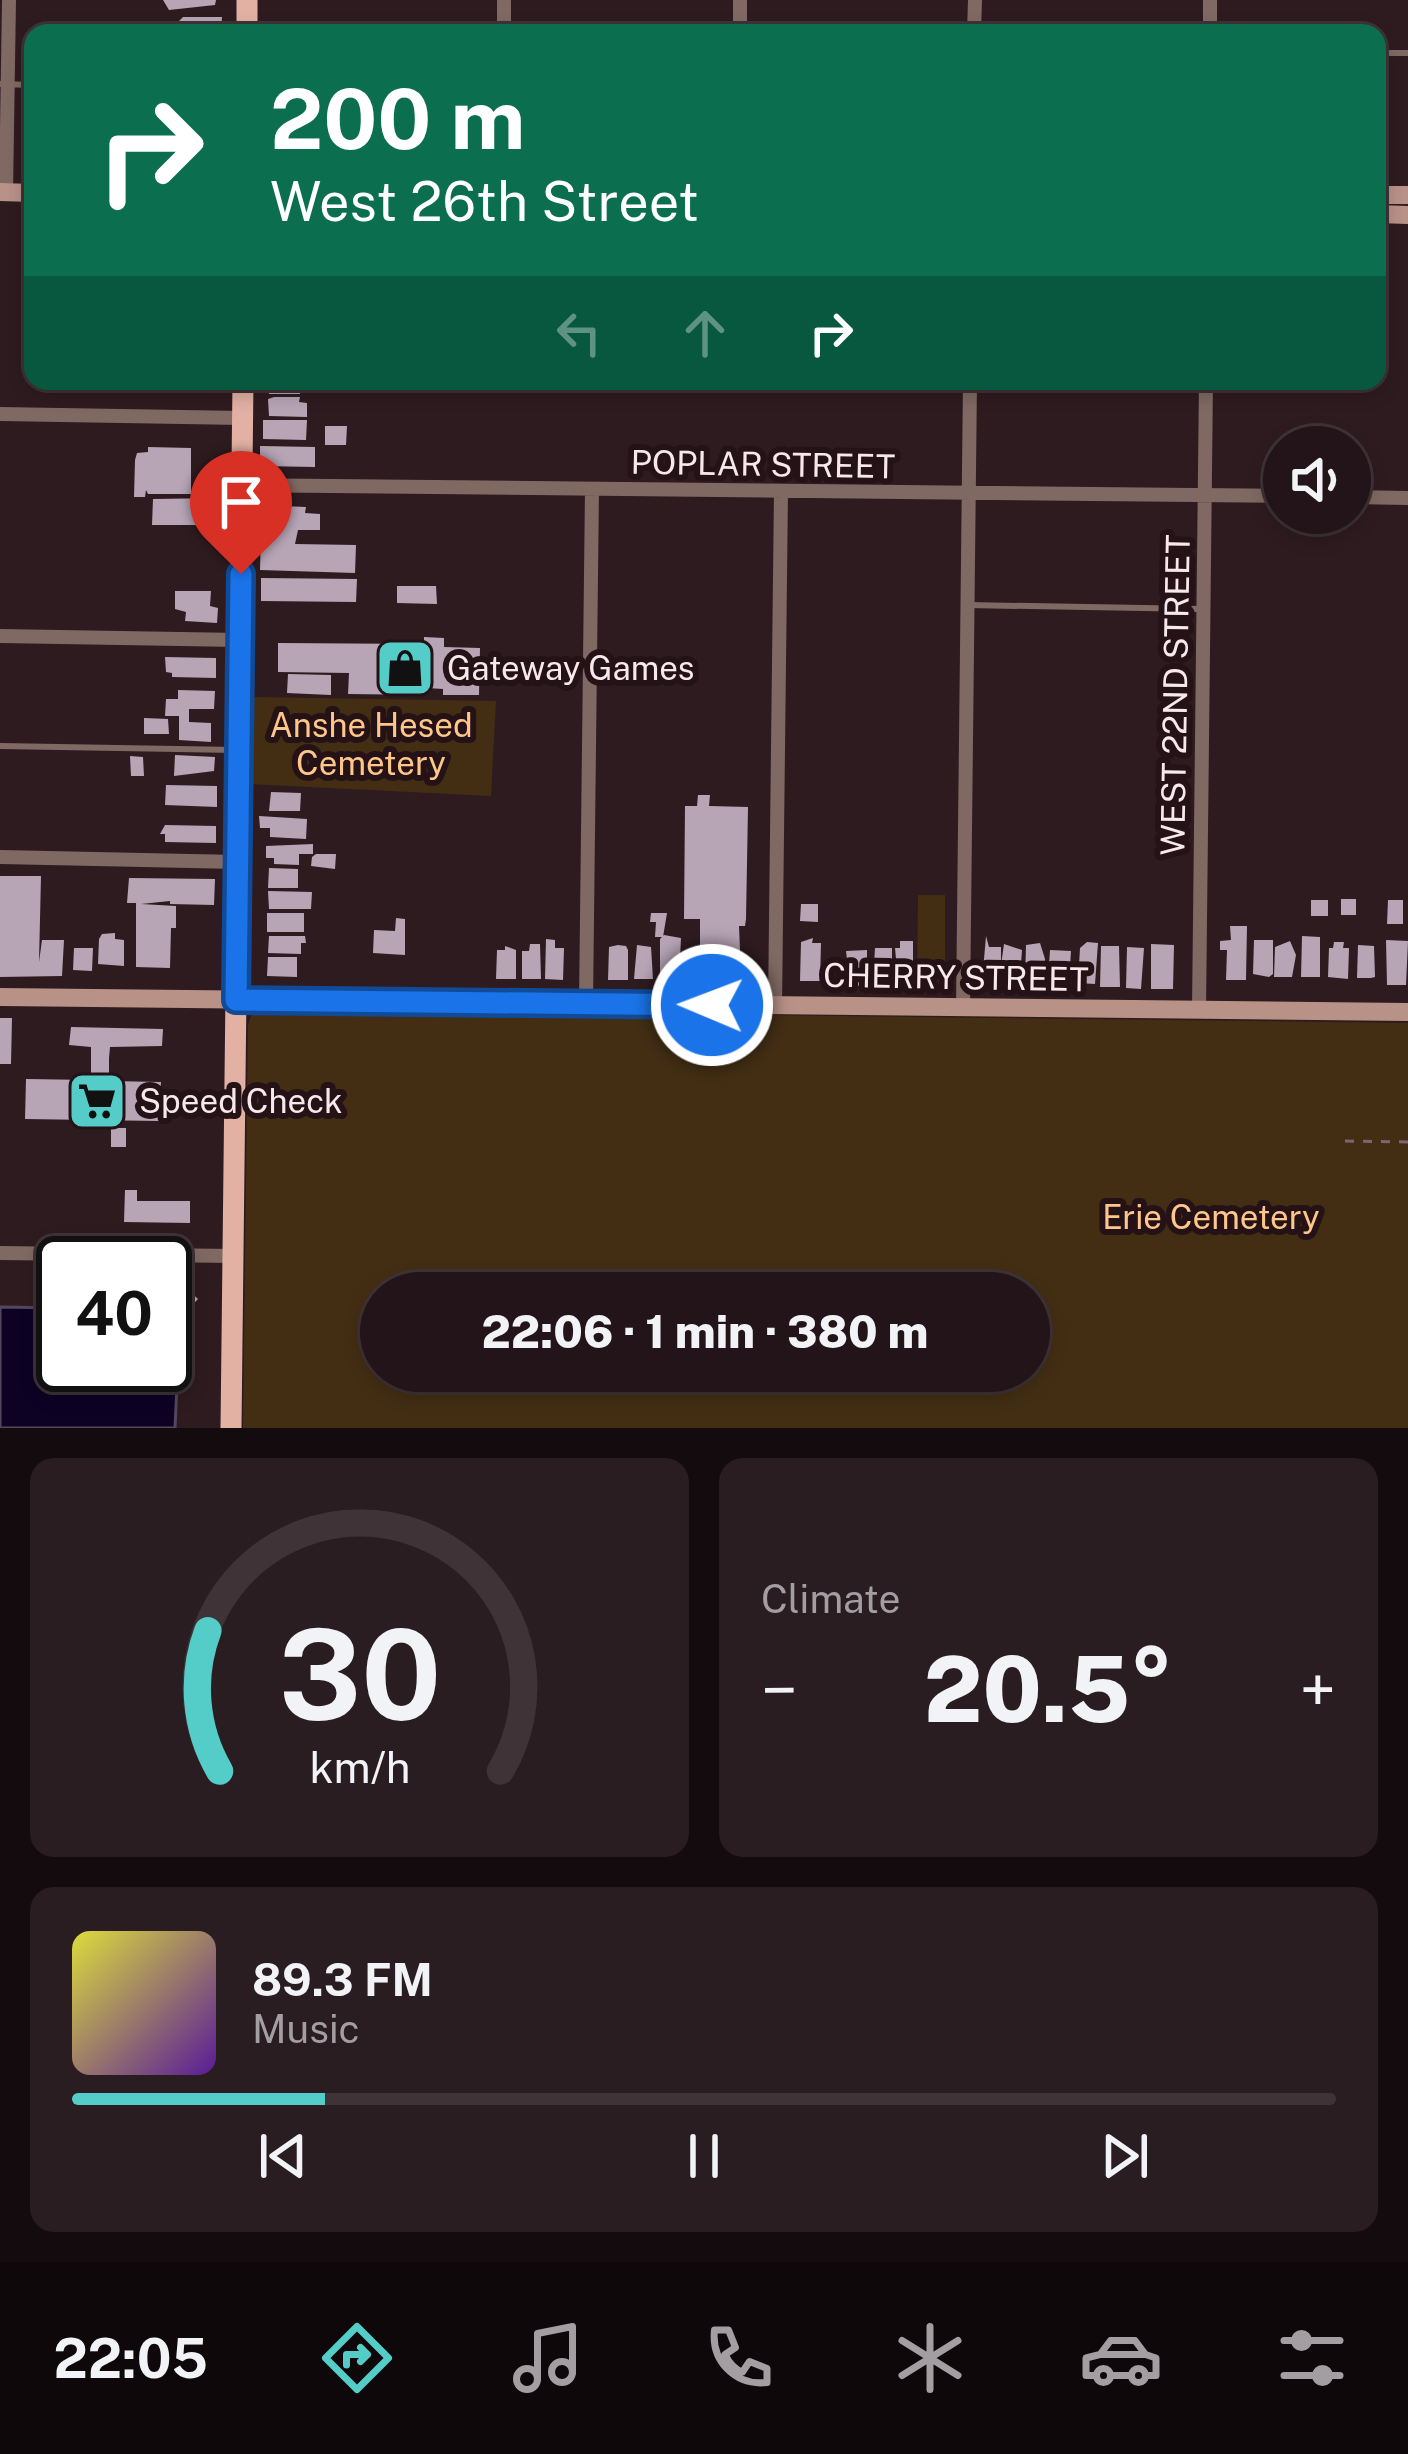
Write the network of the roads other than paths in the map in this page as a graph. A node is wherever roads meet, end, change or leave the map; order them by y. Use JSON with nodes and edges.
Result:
{"nodes":[{"id":1,"x":9,"y":0,"type":"edge"},
{"id":2,"x":4,"y":84,"type":"edge"},
{"id":3,"x":3,"y":192,"type":"edge"},
{"id":4,"x":243,"y":390,"type":"edge"},
{"id":5,"x":970,"y":390,"type":"edge"},
{"id":6,"x":1206,"y":390,"type":"edge"},
{"id":7,"x":0,"y":414,"type":"edge"},
{"id":8,"x":242,"y":418,"type":"junction"},
{"id":9,"x":242,"y":485,"type":"junction"},
{"id":10,"x":592,"y":489,"type":"junction"},
{"id":11,"x":781,"y":491,"type":"junction"},
{"id":12,"x":969,"y":493,"type":"junction"},
{"id":13,"x":1204,"y":496,"type":"junction"},
{"id":14,"x":1263,"y":496,"type":"edge"},
{"id":15,"x":1371,"y":497,"type":"edge"},
{"id":16,"x":1408,"y":498,"type":"edge"},
{"id":17,"x":967,"y":605,"type":"junction"},
{"id":18,"x":1203,"y":609,"type":"junction"},
{"id":19,"x":0,"y":636,"type":"edge"},
{"id":20,"x":240,"y":640,"type":"junction"},
{"id":21,"x":0,"y":746,"type":"edge"},
{"id":22,"x":239,"y":750,"type":"junction"},
{"id":23,"x":0,"y":857,"type":"edge"},
{"id":24,"x":238,"y":862,"type":"junction"},
{"id":25,"x":0,"y":997,"type":"edge"},
{"id":26,"x":236,"y":1000,"type":"junction"},
{"id":27,"x":586,"y":1004,"type":"junction"},
{"id":28,"x":775,"y":1006,"type":"junction"},
{"id":29,"x":963,"y":1008,"type":"junction"},
{"id":30,"x":1199,"y":1010,"type":"junction"},
{"id":31,"x":1408,"y":1012,"type":"edge"},
{"id":32,"x":0,"y":1253,"type":"edge"},
{"id":33,"x":233,"y":1256,"type":"junction"},
{"id":34,"x":231,"y":1428,"type":"edge"}],
"edges":[{"from":1,"to":2,"type":"street"},
{"from":2,"to":3,"type":"street"},
{"from":4,"to":8,"type":"main road"},
{"from":5,"to":12,"type":"street"},
{"from":6,"to":13,"type":"street","name":"WEST 22ND STREET"},
{"from":7,"to":8,"type":"street"},
{"from":8,"to":9,"type":"main road"},
{"from":9,"to":10,"type":"street","name":"POPLAR STREET"},
{"from":9,"to":20,"type":"main road"},
{"from":10,"to":11,"type":"street","name":"POPLAR STREET"},
{"from":10,"to":27,"type":"street"},
{"from":11,"to":12,"type":"street","name":"POPLAR STREET"},
{"from":11,"to":28,"type":"street"},
{"from":12,"to":13,"type":"street","name":"POPLAR STREET"},
{"from":12,"to":17,"type":"street"},
{"from":13,"to":14,"type":"street","name":"POPLAR STREET"},
{"from":13,"to":18,"type":"street","name":"WEST 22ND STREET"},
{"from":15,"to":16,"type":"street"},
{"from":17,"to":18,"type":"lane"},
{"from":17,"to":29,"type":"street"},
{"from":18,"to":30,"type":"street","name":"WEST 22ND STREET"},
{"from":19,"to":20,"type":"street"},
{"from":20,"to":22,"type":"main road"},
{"from":21,"to":22,"type":"lane"},
{"from":22,"to":24,"type":"main road"},
{"from":23,"to":24,"type":"street"},
{"from":24,"to":26,"type":"main road"},
{"from":25,"to":26,"type":"street","name":"CHERRY STREET"},
{"from":26,"to":27,"type":"street","name":"CHERRY STREET"},
{"from":26,"to":33,"type":"main road"},
{"from":27,"to":28,"type":"street","name":"CHERRY STREET"},
{"from":28,"to":29,"type":"street","name":"CHERRY STREET"},
{"from":29,"to":30,"type":"street","name":"CHERRY STREET"},
{"from":30,"to":31,"type":"street","name":"CHERRY STREET"},
{"from":32,"to":33,"type":"street"},
{"from":33,"to":34,"type":"main road"}]}
